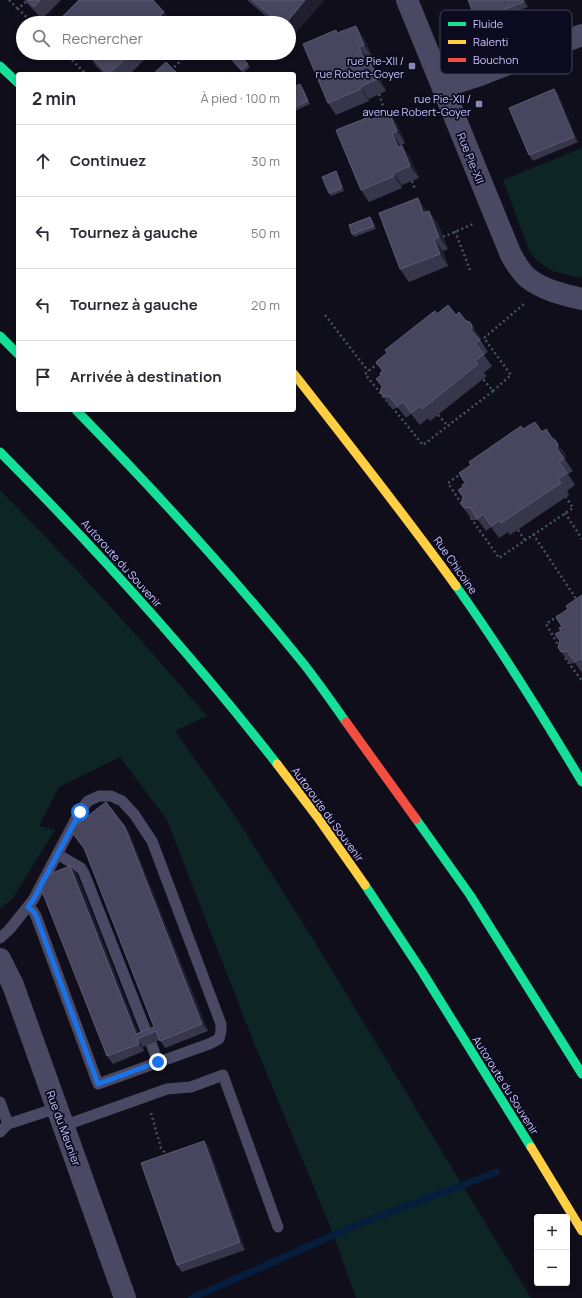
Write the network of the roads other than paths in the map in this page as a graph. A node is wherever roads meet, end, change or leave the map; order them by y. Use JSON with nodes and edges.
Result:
{"nodes":[{"id":1,"x":407,"y":0,"type":"edge"},
{"id":2,"x":582,"y":35,"type":"edge"},
{"id":3,"x":572,"y":39,"type":"edge"},
{"id":4,"x":0,"y":66,"type":"edge"},
{"id":5,"x":483,"y":74,"type":"edge"},
{"id":6,"x":16,"y":81,"type":"edge"},
{"id":7,"x":443,"y":87,"type":"junction"},
{"id":8,"x":582,"y":300,"type":"edge"},
{"id":9,"x":0,"y":336,"type":"edge"},
{"id":10,"x":16,"y":352,"type":"edge"},
{"id":11,"x":296,"y":377,"type":"edge"},
{"id":12,"x":78,"y":412,"type":"edge"},
{"id":13,"x":0,"y":452,"type":"edge"},
{"id":14,"x":582,"y":782,"type":"edge"},
{"id":15,"x":57,"y":854,"type":"junction"},
{"id":16,"x":28,"y":907,"type":"junction"},
{"id":17,"x":0,"y":938,"type":"edge"},
{"id":18,"x":0,"y":959,"type":"edge"},
{"id":19,"x":158,"y":1062,"type":"junction"},
{"id":20,"x":582,"y":1074,"type":"edge"},
{"id":21,"x":0,"y":1102,"type":"edge"},
{"id":22,"x":60,"y":1117,"type":"junction"},
{"id":23,"x":4,"y":1128,"type":"edge"},
{"id":24,"x":278,"y":1227,"type":"dead end"},
{"id":25,"x":582,"y":1231,"type":"edge"},
{"id":26,"x":125,"y":1298,"type":"edge"}],
"edges":[{"from":1,"to":7,"type":"street","name":"Rue Pie-XII"},
{"from":2,"to":3,"type":"street"},
{"from":4,"to":6,"type":"main road"},
{"from":5,"to":7,"type":"street"},
{"from":7,"to":8,"type":"street","name":"Rue Pie-XII"},
{"from":9,"to":10,"type":"main road"},
{"from":11,"to":14,"type":"main road","name":"Rue Chicoine"},
{"from":12,"to":20,"type":"main road"},
{"from":13,"to":25,"type":"main road","name":"Autoroute du Souvenir"},
{"from":15,"to":16,"type":"lane"},
{"from":15,"to":19,"type":"lane"},
{"from":15,"to":19,"type":"lane"},
{"from":16,"to":17,"type":"lane"},
{"from":16,"to":19,"type":"lane"},
{"from":18,"to":22,"type":"street","name":"Rue du Meunier"},
{"from":21,"to":23,"type":"lane"},
{"from":22,"to":23,"type":"lane"},
{"from":22,"to":24,"type":"lane"},
{"from":22,"to":26,"type":"street","name":"Rue du Meunier"}]}
